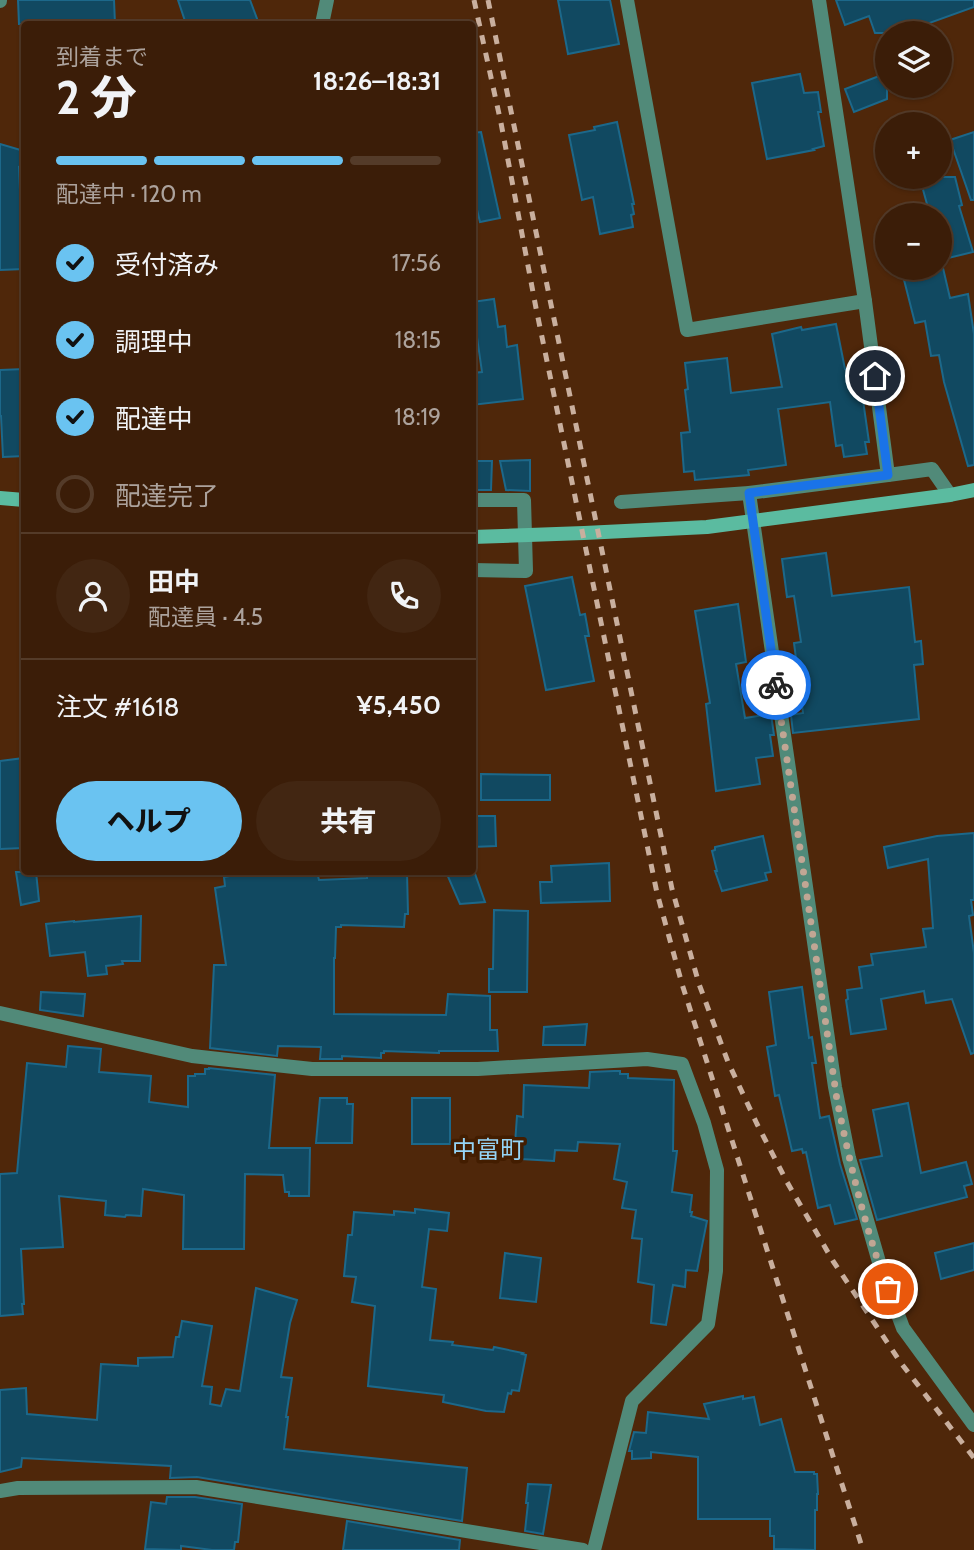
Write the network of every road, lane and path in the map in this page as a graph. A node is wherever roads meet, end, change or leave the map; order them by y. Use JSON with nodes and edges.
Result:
{"nodes":[{"id":1,"x":327,"y":0,"type":"edge"},
{"id":2,"x":627,"y":0,"type":"edge"},
{"id":3,"x":819,"y":0,"type":"edge"},
{"id":4,"x":323,"y":21,"type":"edge"},
{"id":5,"x":865,"y":301,"type":"junction"},
{"id":6,"x":888,"y":475,"type":"junction"},
{"id":7,"x":974,"y":490,"type":"edge"},
{"id":8,"x":749,"y":493,"type":"junction"},
{"id":9,"x":950,"y":495,"type":"junction"},
{"id":10,"x":0,"y":498,"type":"edge"},
{"id":11,"x":21,"y":500,"type":"edge"},
{"id":12,"x":476,"y":500,"type":"edge"},
{"id":13,"x":621,"y":502,"type":"dead end"},
{"id":14,"x":476,"y":537,"type":"edge"},
{"id":15,"x":476,"y":570,"type":"edge"},
{"id":16,"x":0,"y":1013,"type":"edge"},
{"id":17,"x":974,"y":1425,"type":"edge"},
{"id":18,"x":0,"y":1491,"type":"edge"},
{"id":19,"x":576,"y":1549,"type":"edge"},
{"id":20,"x":594,"y":1550,"type":"edge"}],
"edges":[{"from":1,"to":4,"type":"street"},
{"from":2,"to":5,"type":"street"},
{"from":3,"to":5,"type":"street"},
{"from":5,"to":6,"type":"street"},
{"from":6,"to":8,"type":"street"},
{"from":6,"to":9,"type":"street"},
{"from":7,"to":9,"type":"street"},
{"from":8,"to":13,"type":"street"},
{"from":8,"to":17,"type":"street"},
{"from":9,"to":14,"type":"street"},
{"from":10,"to":11,"type":"street"},
{"from":12,"to":15,"type":"street"},
{"from":16,"to":20,"type":"street"},
{"from":18,"to":19,"type":"street"}]}
